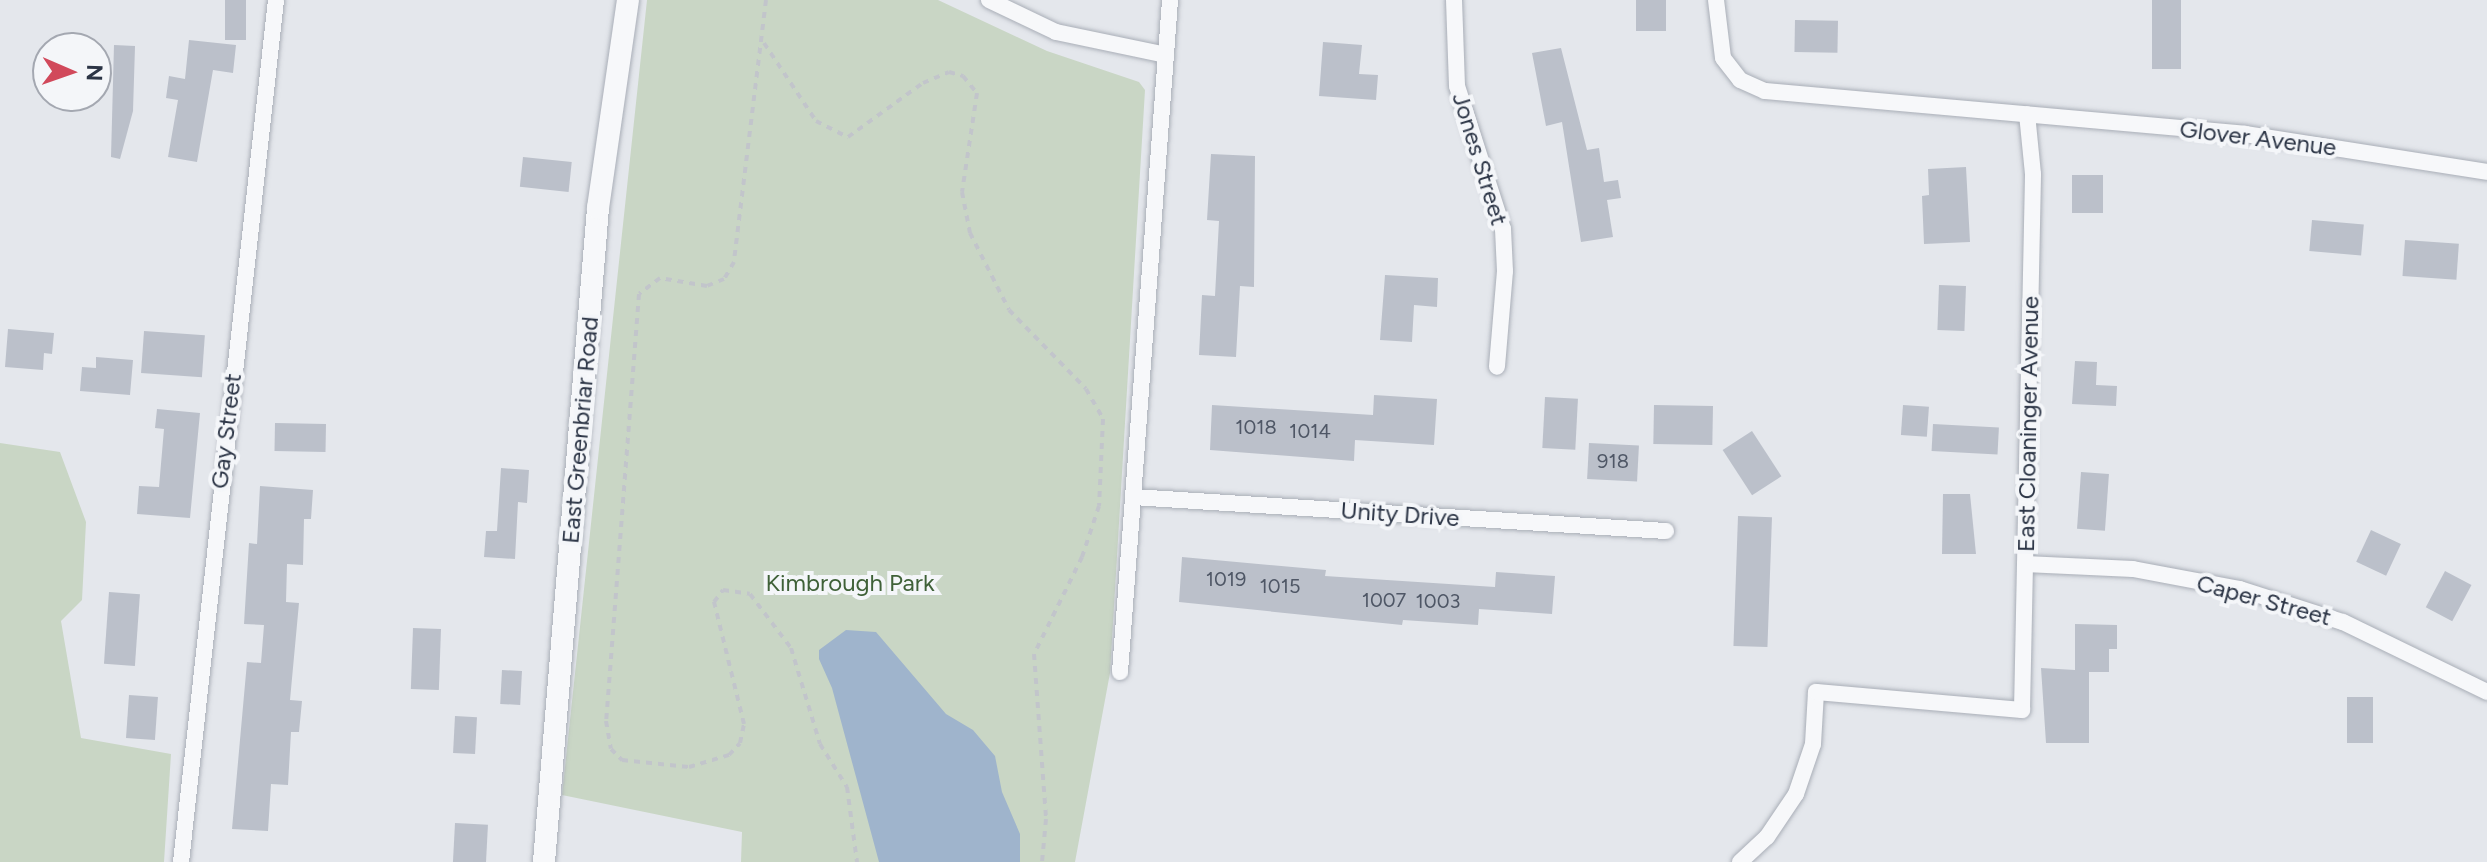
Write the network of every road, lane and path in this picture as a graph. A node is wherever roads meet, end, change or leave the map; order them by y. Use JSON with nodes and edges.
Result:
{"nodes":[{"id":1,"x":276,"y":0,"type":"edge"},
{"id":2,"x":628,"y":0,"type":"edge"},
{"id":3,"x":766,"y":0,"type":"edge"},
{"id":4,"x":989,"y":0,"type":"edge"},
{"id":5,"x":1170,"y":0,"type":"edge"},
{"id":6,"x":1454,"y":0,"type":"edge"},
{"id":7,"x":1716,"y":0,"type":"edge"},
{"id":8,"x":764,"y":43,"type":"junction"},
{"id":9,"x":1166,"y":55,"type":"junction"},
{"id":10,"x":2027,"y":114,"type":"junction"},
{"id":11,"x":2487,"y":172,"type":"edge"},
{"id":12,"x":1497,"y":367,"type":"dead end"},
{"id":13,"x":1133,"y":497,"type":"junction"},
{"id":14,"x":1666,"y":531,"type":"dead end"},
{"id":15,"x":2025,"y":564,"type":"junction"},
{"id":16,"x":1120,"y":672,"type":"dead end"},
{"id":17,"x":2487,"y":692,"type":"edge"},
{"id":18,"x":181,"y":862,"type":"edge"},
{"id":19,"x":544,"y":862,"type":"edge"},
{"id":20,"x":857,"y":862,"type":"edge"},
{"id":21,"x":1042,"y":862,"type":"edge"},
{"id":22,"x":1740,"y":862,"type":"edge"}],
"edges":[{"from":1,"to":18,"type":"street","name":"Gay Street"},
{"from":2,"to":19,"type":"street","name":"East Greenbriar Road"},
{"from":3,"to":8,"type":"path"},
{"from":4,"to":9,"type":"street"},
{"from":5,"to":9,"type":"street"},
{"from":6,"to":12,"type":"street","name":"Jones Street"},
{"from":7,"to":10,"type":"street"},
{"from":8,"to":20,"type":"path"},
{"from":8,"to":21,"type":"path"},
{"from":9,"to":13,"type":"street"},
{"from":10,"to":11,"type":"street","name":"Glover Avenue"},
{"from":10,"to":15,"type":"street","name":"East Cloaninger Avenue"},
{"from":13,"to":14,"type":"street","name":"Unity Drive"},
{"from":13,"to":16,"type":"street"},
{"from":15,"to":17,"type":"street","name":"Caper Street"},
{"from":15,"to":22,"type":"street","name":"East Cloaninger Avenue"}]}
